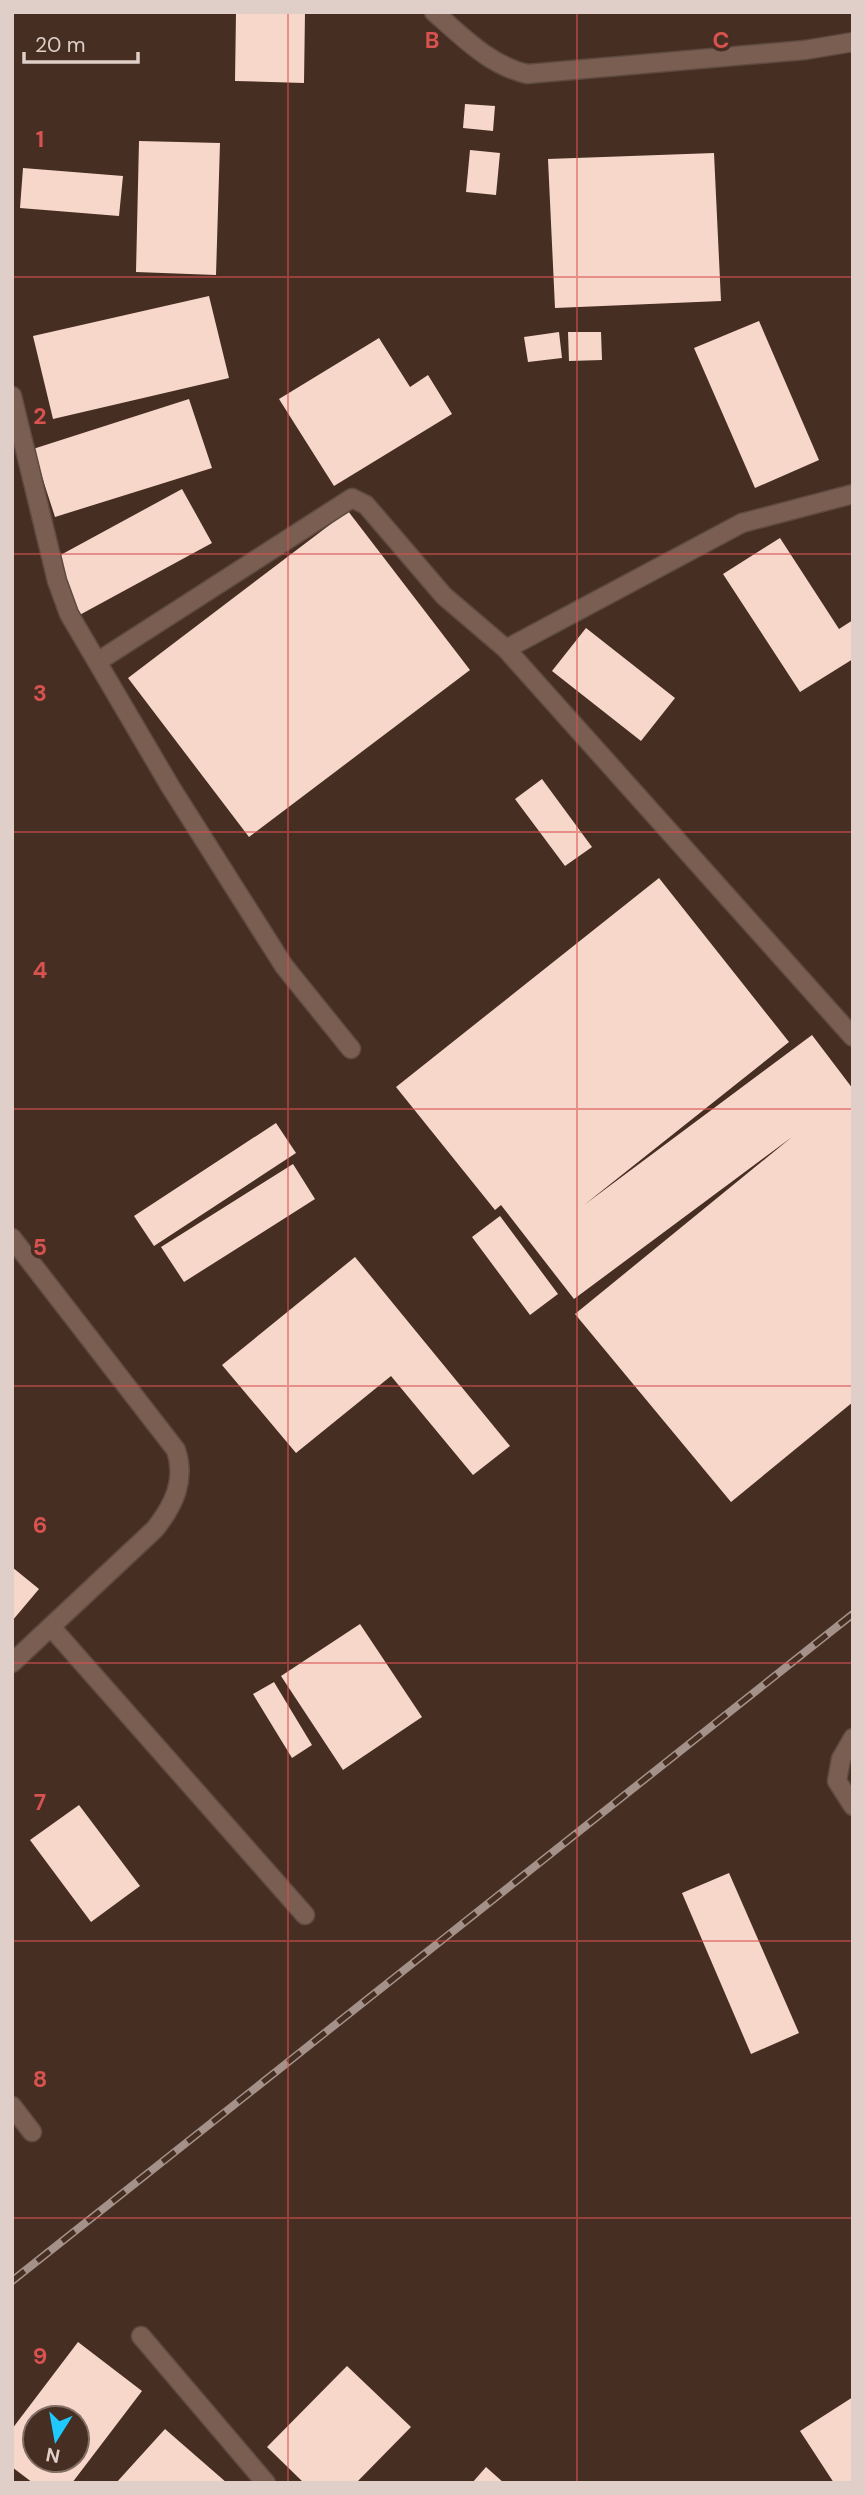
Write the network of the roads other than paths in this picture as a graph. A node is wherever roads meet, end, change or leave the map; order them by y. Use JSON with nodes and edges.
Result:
{"nodes":[{"id":1,"x":434,"y":12,"type":"edge"},
{"id":2,"x":853,"y":42,"type":"edge"},
{"id":3,"x":12,"y":396,"type":"edge"},
{"id":4,"x":853,"y":494,"type":"edge"},
{"id":5,"x":506,"y":649,"type":"junction"},
{"id":6,"x":97,"y":662,"type":"junction"},
{"id":7,"x":853,"y":1037,"type":"edge"},
{"id":8,"x":351,"y":1049,"type":"dead end"},
{"id":9,"x":12,"y":1238,"type":"edge"},
{"id":10,"x":51,"y":1627,"type":"junction"},
{"id":11,"x":12,"y":1662,"type":"edge"},
{"id":12,"x":853,"y":1738,"type":"edge"},
{"id":13,"x":853,"y":1806,"type":"edge"},
{"id":14,"x":304,"y":1916,"type":"dead end"},
{"id":15,"x":12,"y":2106,"type":"edge"},
{"id":16,"x":32,"y":2132,"type":"dead end"},
{"id":17,"x":141,"y":2336,"type":"dead end"},
{"id":18,"x":266,"y":2483,"type":"edge"}],
"edges":[{"from":1,"to":2,"type":"street"},
{"from":3,"to":6,"type":"street"},
{"from":4,"to":5,"type":"street"},
{"from":5,"to":6,"type":"street"},
{"from":5,"to":7,"type":"street"},
{"from":6,"to":8,"type":"street"},
{"from":9,"to":10,"type":"street"},
{"from":10,"to":11,"type":"street"},
{"from":10,"to":14,"type":"street"},
{"from":12,"to":13,"type":"street"},
{"from":15,"to":16,"type":"street"},
{"from":17,"to":18,"type":"street"}]}
